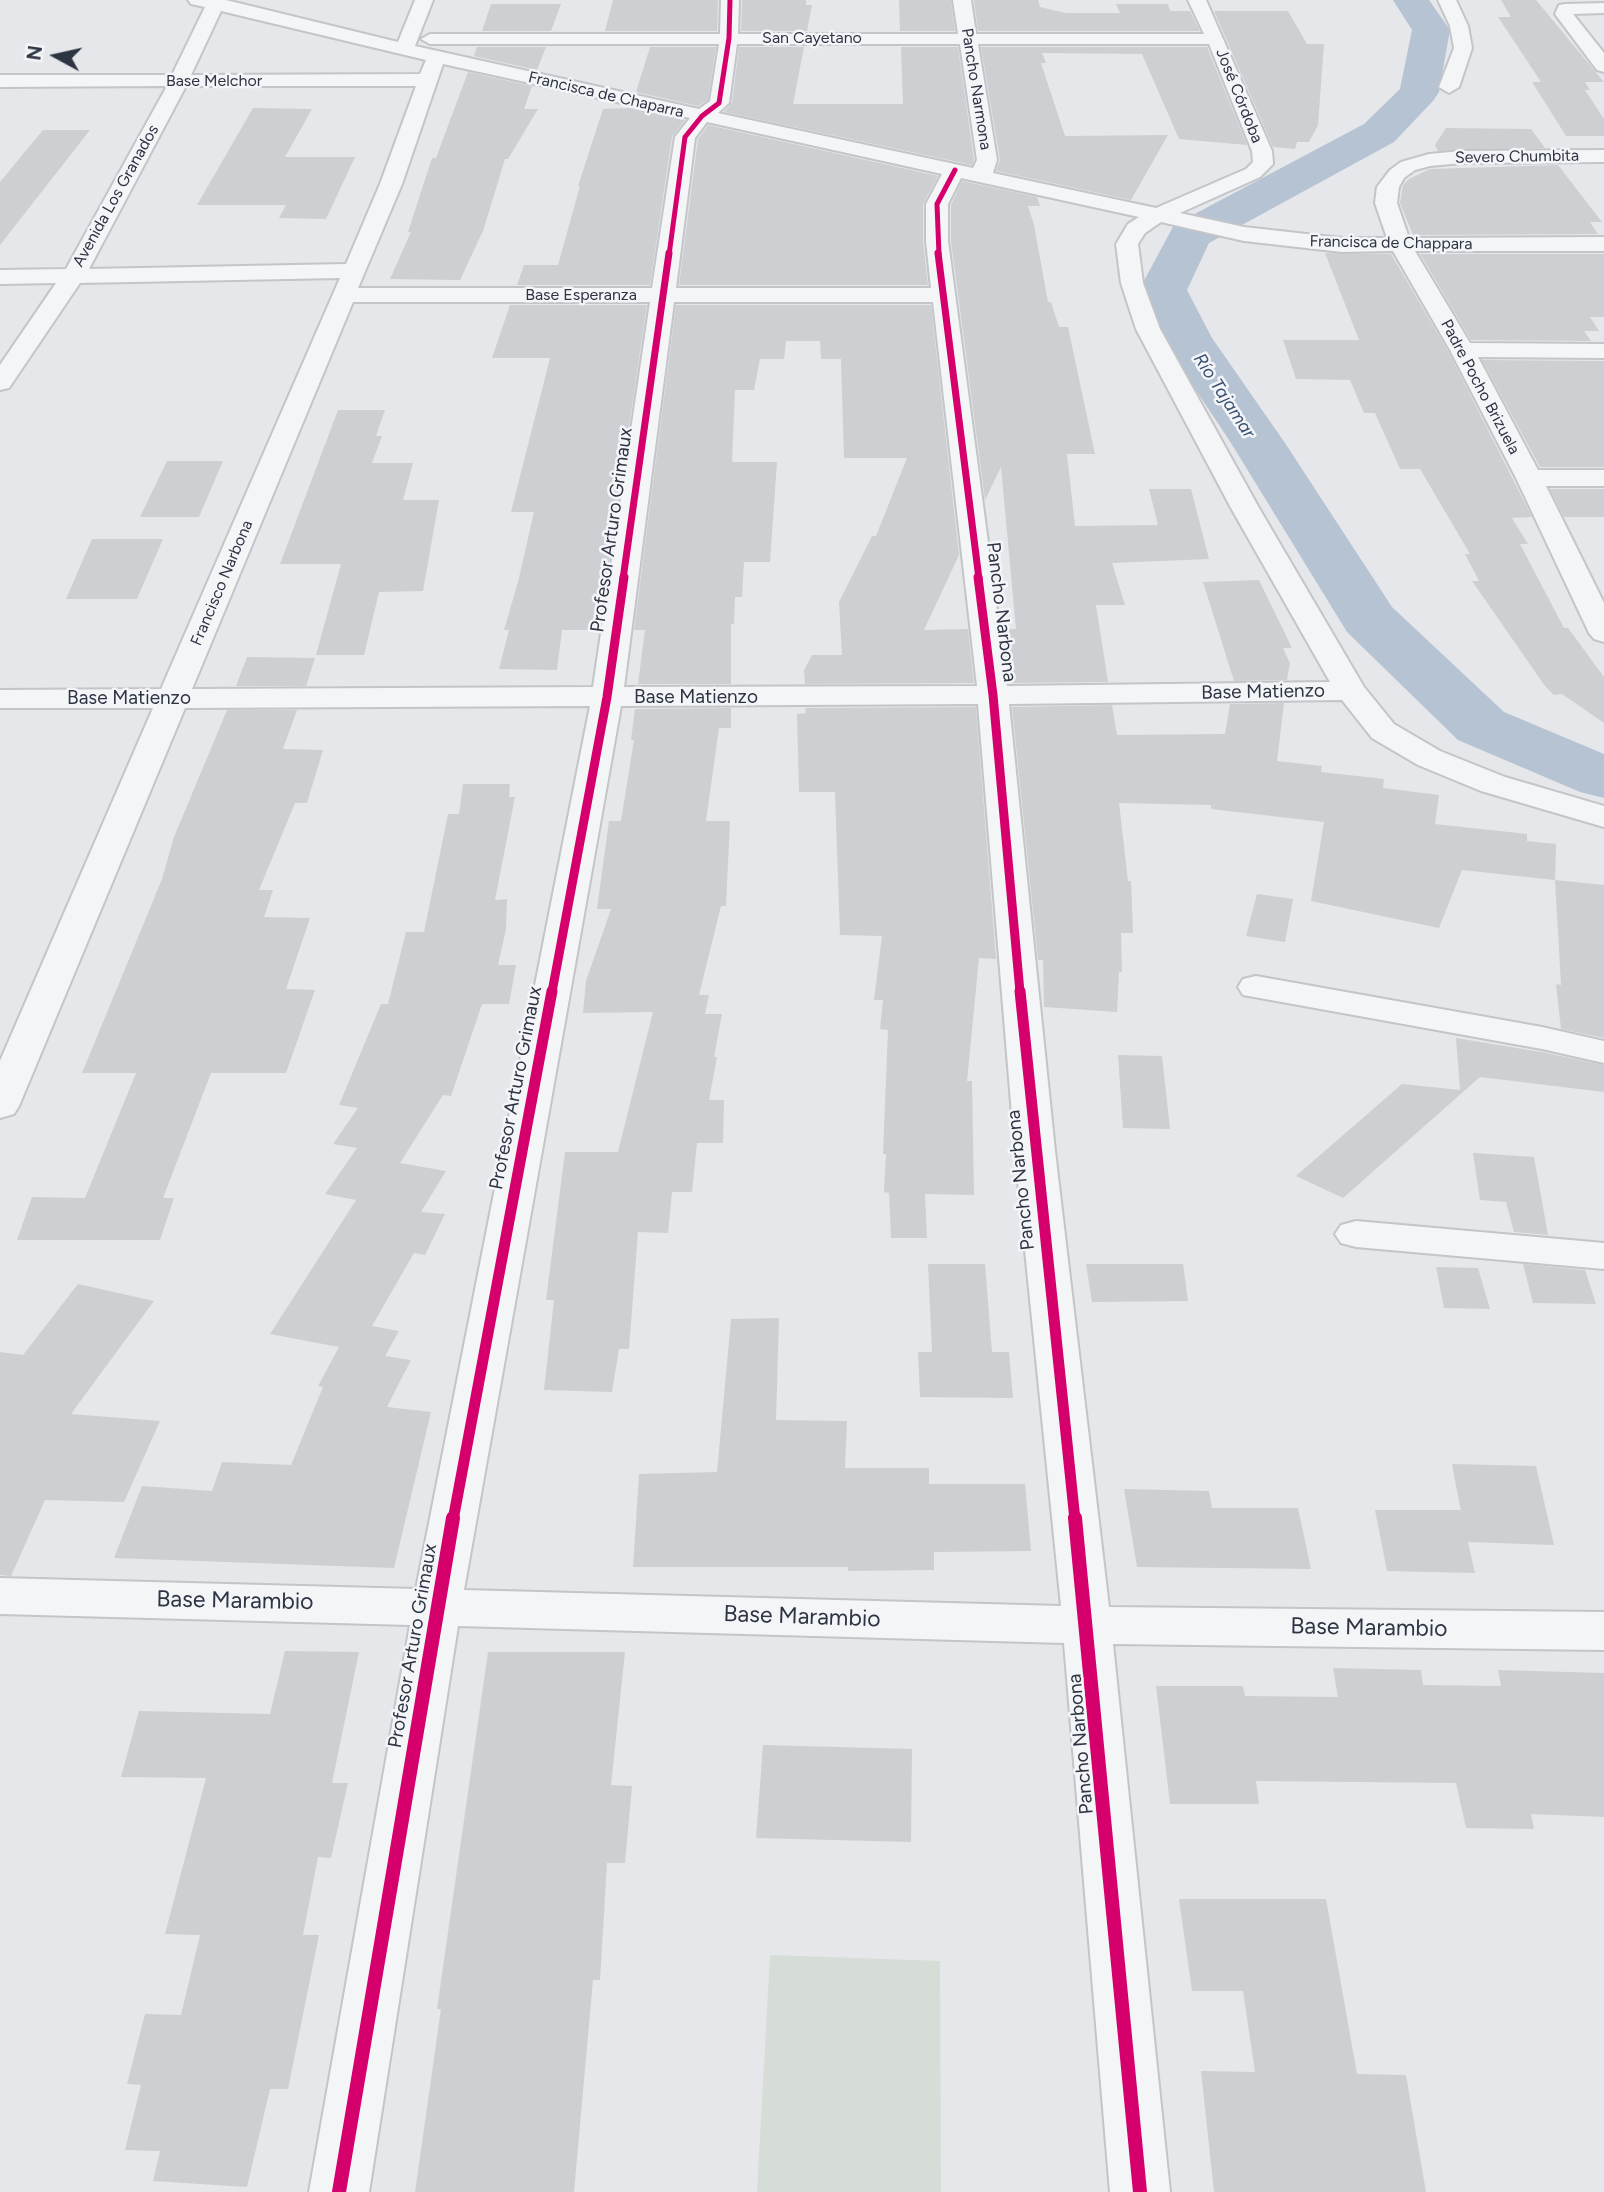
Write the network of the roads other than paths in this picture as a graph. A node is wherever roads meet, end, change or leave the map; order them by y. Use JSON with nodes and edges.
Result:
{"nodes":[{"id":1,"x":424,"y":0,"type":"edge"},
{"id":2,"x":730,"y":0,"type":"edge"},
{"id":3,"x":962,"y":0,"type":"edge"},
{"id":4,"x":1197,"y":0,"type":"edge"},
{"id":5,"x":1447,"y":0,"type":"edge"},
{"id":6,"x":209,"y":1,"type":"edge"},
{"id":7,"x":1604,"y":8,"type":"edge"},
{"id":8,"x":729,"y":38,"type":"junction"},
{"id":9,"x":969,"y":38,"type":"junction"},
{"id":10,"x":1216,"y":39,"type":"junction"},
{"id":11,"x":407,"y":44,"type":"junction"},
{"id":12,"x":1604,"y":66,"type":"edge"},
{"id":13,"x":432,"y":68,"type":"junction"},
{"id":14,"x":0,"y":81,"type":"edge"},
{"id":15,"x":179,"y":81,"type":"junction"},
{"id":16,"x":1449,"y":87,"type":"dead end"},
{"id":17,"x":702,"y":116,"type":"junction"},
{"id":18,"x":1604,"y":156,"type":"edge"},
{"id":19,"x":1429,"y":160,"type":"joint"},
{"id":20,"x":968,"y":173,"type":"junction"},
{"id":21,"x":1169,"y":218,"type":"junction"},
{"id":22,"x":1604,"y":244,"type":"edge"},
{"id":23,"x":1400,"y":245,"type":"junction"},
{"id":24,"x":0,"y":277,"type":"edge"},
{"id":25,"x":71,"y":277,"type":"junction"},
{"id":26,"x":349,"y":283,"type":"junction"},
{"id":27,"x":661,"y":295,"type":"junction"},
{"id":28,"x":944,"y":295,"type":"junction"},
{"id":29,"x":1462,"y":350,"type":"junction"},
{"id":30,"x":1604,"y":351,"type":"edge"},
{"id":31,"x":0,"y":383,"type":"edge"},
{"id":32,"x":1529,"y":478,"type":"junction"},
{"id":33,"x":1604,"y":478,"type":"edge"},
{"id":34,"x":1604,"y":634,"type":"edge"},
{"id":35,"x":1351,"y":691,"type":"junction"},
{"id":36,"x":993,"y":695,"type":"junction"},
{"id":37,"x":607,"y":697,"type":"junction"},
{"id":38,"x":174,"y":698,"type":"junction"},
{"id":39,"x":0,"y":699,"type":"edge"},
{"id":40,"x":1604,"y":817,"type":"edge"},
{"id":41,"x":1256,"y":987,"type":"dead end"},
{"id":42,"x":1604,"y":1052,"type":"edge"},
{"id":43,"x":0,"y":1106,"type":"edge"},
{"id":44,"x":1356,"y":1234,"type":"dead end"},
{"id":45,"x":1604,"y":1256,"type":"edge"},
{"id":46,"x":0,"y":1596,"type":"edge"},
{"id":47,"x":437,"y":1606,"type":"junction"},
{"id":48,"x":1087,"y":1625,"type":"junction"},
{"id":49,"x":1604,"y":1631,"type":"edge"},
{"id":50,"x":339,"y":2192,"type":"edge"},
{"id":51,"x":1140,"y":2192,"type":"edge"}],
"edges":[{"from":1,"to":11,"type":"street"},
{"from":2,"to":8,"type":"street","name":"Profesor Arturo Grimaux"},
{"from":3,"to":9,"type":"street","name":"Pancho Narmona"},
{"from":4,"to":10,"type":"street","name":"José Córdoba"},
{"from":5,"to":16,"type":"street"},
{"from":6,"to":11,"type":"street","name":"Francisca de Chaparra"},
{"from":6,"to":15,"type":"street","name":"Avenida Los Granados"},
{"from":7,"to":12,"type":"street"},
{"from":8,"to":9,"type":"street","name":"San Cayetano"},
{"from":8,"to":11,"type":"street","name":"San Cayetano"},
{"from":8,"to":17,"type":"street","name":"Profesor Arturo Grimaux"},
{"from":9,"to":10,"type":"street","name":"San Cayetano"},
{"from":9,"to":20,"type":"street","name":"Pancho Narmona"},
{"from":10,"to":21,"type":"street","name":"José Córdoba"},
{"from":11,"to":13,"type":"street","name":"Francisca de Chaparra"},
{"from":13,"to":15,"type":"street","name":"Base Melchor"},
{"from":13,"to":17,"type":"street","name":"Francisca de Chaparra"},
{"from":13,"to":26,"type":"street","name":"Francisco Narbona"},
{"from":14,"to":15,"type":"street","name":"Base Melchor"},
{"from":15,"to":25,"type":"street","name":"Avenida Los Granados"},
{"from":17,"to":20,"type":"street","name":"Francisca de Chaparra"},
{"from":17,"to":27,"type":"street","name":"Profesor Arturo Grimaux"},
{"from":18,"to":19,"type":"street","name":"Severo Chumbita"},
{"from":19,"to":23,"type":"street","name":"Padre Pocho Brizuela"},
{"from":20,"to":21,"type":"street","name":"Francisca de Chaparra"},
{"from":20,"to":28,"type":"street","name":"Pancho Narbona"},
{"from":21,"to":23,"type":"street","name":"Francisca de Chappara"},
{"from":21,"to":35,"type":"street"},
{"from":22,"to":23,"type":"street","name":"Francisca de Chappara"},
{"from":23,"to":29,"type":"street","name":"Padre Pocho Brizuela"},
{"from":24,"to":25,"type":"street","name":"Base Esperanza"},
{"from":25,"to":26,"type":"street","name":"Base Esperanza"},
{"from":25,"to":31,"type":"street","name":"Avenida Los Granados"},
{"from":26,"to":27,"type":"street","name":"Base Esperanza"},
{"from":26,"to":38,"type":"street","name":"Francisco Narbona"},
{"from":27,"to":28,"type":"street","name":"Base Esperanza"},
{"from":27,"to":37,"type":"street","name":"Profesor Arturo Grimaux"},
{"from":28,"to":36,"type":"street","name":"Pancho Narbona"},
{"from":29,"to":30,"type":"street"},
{"from":29,"to":32,"type":"street","name":"Padre Pocho Brizuela"},
{"from":32,"to":33,"type":"street"},
{"from":32,"to":34,"type":"street","name":"Padre Pocho Brizuela"},
{"from":35,"to":36,"type":"street","name":"Base Matienzo"},
{"from":35,"to":40,"type":"street"},
{"from":36,"to":37,"type":"street","name":"Base Matienzo"},
{"from":36,"to":48,"type":"street","name":"Pancho Narbona"},
{"from":37,"to":38,"type":"street","name":"Base Matienzo"},
{"from":37,"to":47,"type":"street","name":"Profesor Arturo Grimaux"},
{"from":38,"to":39,"type":"street","name":"Base Matienzo"},
{"from":38,"to":43,"type":"street","name":"Francisco Narbona"},
{"from":41,"to":42,"type":"street"},
{"from":44,"to":45,"type":"street"},
{"from":46,"to":47,"type":"street","name":"Base Marambio"},
{"from":47,"to":48,"type":"street","name":"Base Marambio"},
{"from":47,"to":50,"type":"street","name":"Profesor Arturo Grimaux"},
{"from":48,"to":49,"type":"street","name":"Base Marambio"},
{"from":48,"to":51,"type":"street","name":"Pancho Narbona"}]}
